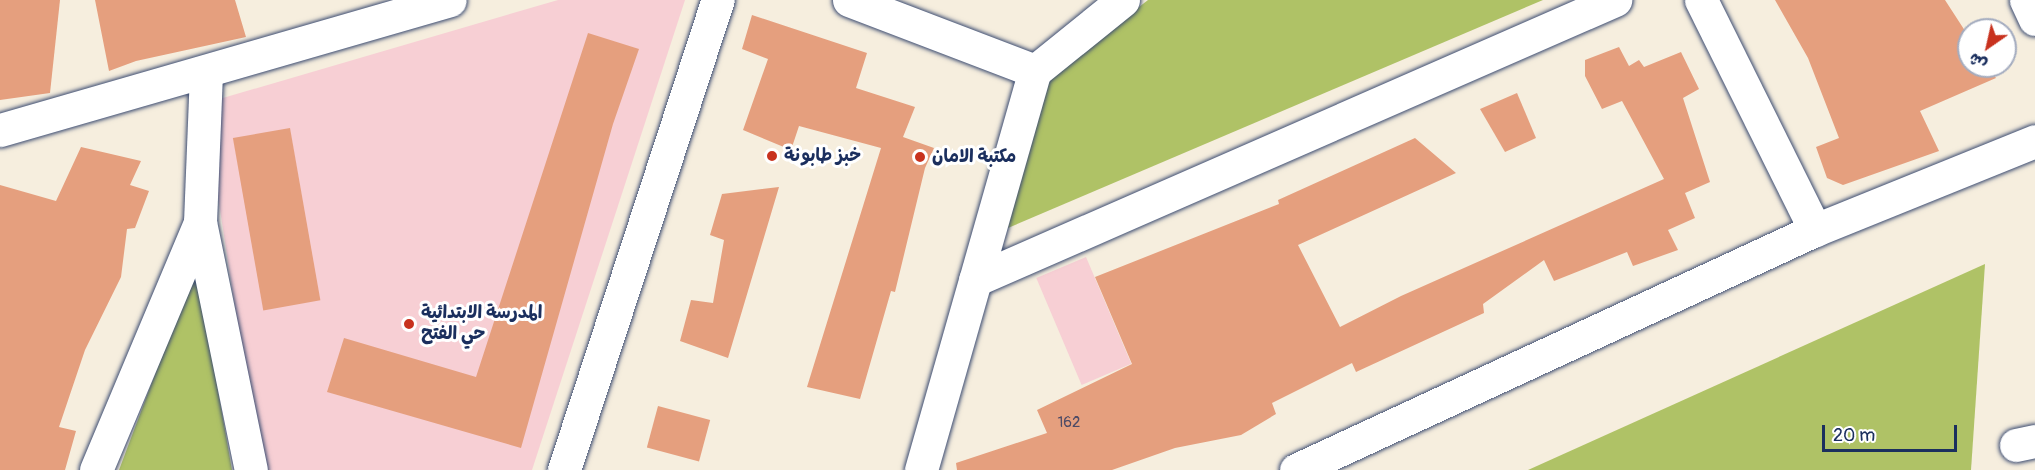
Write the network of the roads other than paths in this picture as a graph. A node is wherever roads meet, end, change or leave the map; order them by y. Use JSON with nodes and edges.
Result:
{"nodes":[{"id":1,"x":450,"y":0,"type":"edge"},
{"id":2,"x":718,"y":0,"type":"edge"},
{"id":3,"x":849,"y":0,"type":"edge"},
{"id":4,"x":1124,"y":0,"type":"edge"},
{"id":5,"x":1615,"y":0,"type":"edge"},
{"id":6,"x":1701,"y":0,"type":"edge"},
{"id":7,"x":2026,"y":0,"type":"edge"},
{"id":8,"x":2035,"y":18,"type":"edge"},
{"id":9,"x":1035,"y":71,"type":"junction"},
{"id":10,"x":206,"y":72,"type":"junction"},
{"id":11,"x":0,"y":130,"type":"edge"},
{"id":12,"x":2035,"y":141,"type":"edge"},
{"id":13,"x":200,"y":222,"type":"junction"},
{"id":14,"x":1815,"y":230,"type":"junction"},
{"id":15,"x":975,"y":280,"type":"junction"},
{"id":16,"x":96,"y":470,"type":"edge"},
{"id":17,"x":251,"y":470,"type":"edge"},
{"id":18,"x":564,"y":470,"type":"edge"},
{"id":19,"x":921,"y":470,"type":"edge"},
{"id":20,"x":1296,"y":470,"type":"edge"}],
"edges":[{"from":1,"to":10,"type":"street"},
{"from":2,"to":18,"type":"street"},
{"from":3,"to":9,"type":"street"},
{"from":4,"to":9,"type":"street"},
{"from":5,"to":15,"type":"street"},
{"from":6,"to":14,"type":"street"},
{"from":7,"to":8,"type":"street"},
{"from":9,"to":15,"type":"street"},
{"from":10,"to":11,"type":"street"},
{"from":10,"to":13,"type":"street"},
{"from":12,"to":14,"type":"street"},
{"from":13,"to":16,"type":"street"},
{"from":13,"to":17,"type":"street"},
{"from":14,"to":20,"type":"street"},
{"from":15,"to":19,"type":"street"}]}
